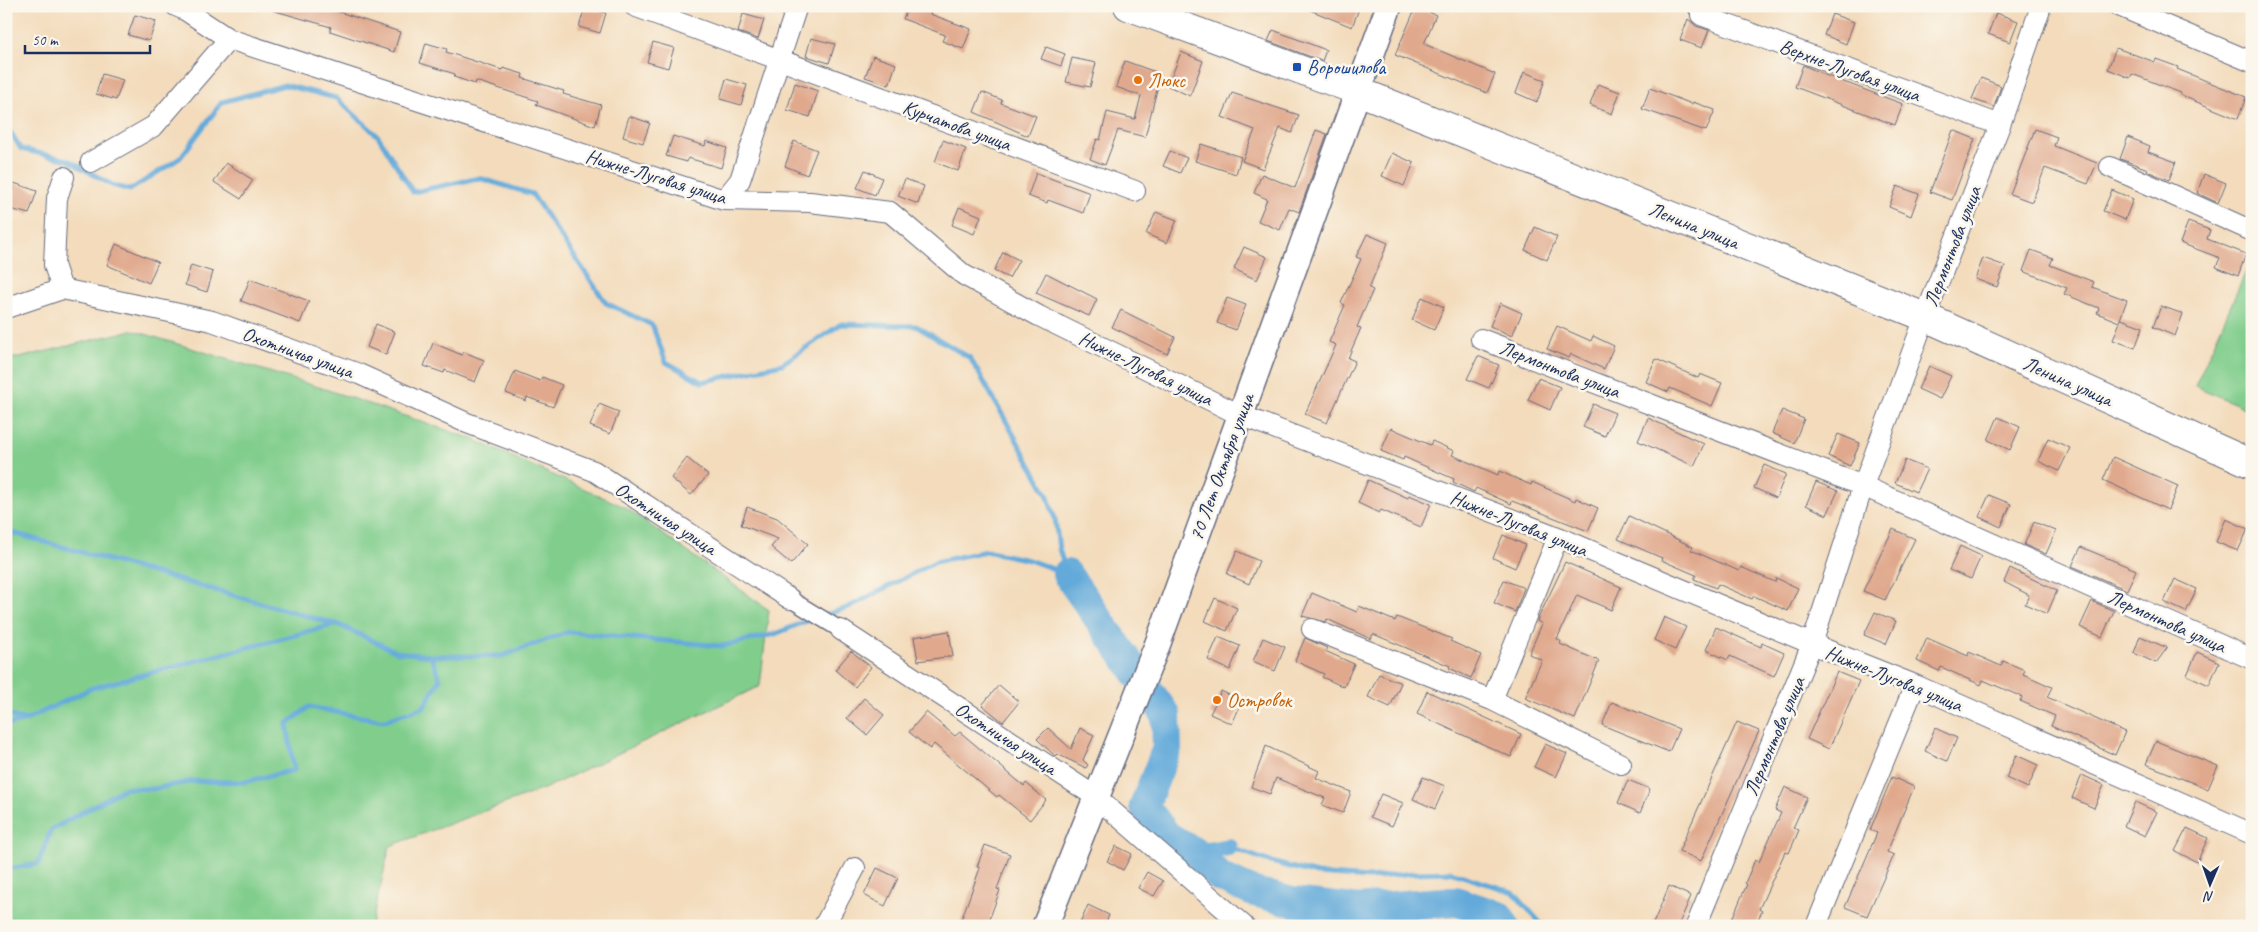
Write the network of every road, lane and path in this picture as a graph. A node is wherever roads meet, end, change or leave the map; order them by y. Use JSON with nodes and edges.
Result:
{"nodes":[{"id":1,"x":634,"y":6,"type":"edge"},
{"id":2,"x":797,"y":6,"type":"edge"},
{"id":3,"x":1128,"y":6,"type":"edge"},
{"id":4,"x":1389,"y":6,"type":"edge"},
{"id":5,"x":2041,"y":6,"type":"edge"},
{"id":6,"x":2119,"y":6,"type":"edge"},
{"id":7,"x":183,"y":7,"type":"edge"},
{"id":8,"x":1702,"y":9,"type":"edge"},
{"id":9,"x":229,"y":39,"type":"junction"},
{"id":10,"x":780,"y":58,"type":"junction"},
{"id":11,"x":2252,"y":62,"type":"edge"},
{"id":12,"x":1358,"y":91,"type":"junction"},
{"id":13,"x":2000,"y":125,"type":"junction"},
{"id":14,"x":91,"y":162,"type":"dead end"},
{"id":15,"x":2110,"y":167,"type":"dead end"},
{"id":16,"x":64,"y":177,"type":"dead end"},
{"id":17,"x":1135,"y":191,"type":"dead end"},
{"id":18,"x":724,"y":200,"type":"junction"},
{"id":19,"x":2252,"y":231,"type":"edge"},
{"id":20,"x":62,"y":289,"type":"junction"},
{"id":21,"x":6,"y":308,"type":"edge"},
{"id":22,"x":1925,"y":317,"type":"junction"},
{"id":23,"x":1481,"y":339,"type":"dead end"},
{"id":24,"x":1240,"y":414,"type":"junction"},
{"id":25,"x":2252,"y":464,"type":"edge"},
{"id":26,"x":1864,"y":486,"type":"junction"},
{"id":27,"x":1558,"y":538,"type":"junction"},
{"id":28,"x":790,"y":598,"type":"joint"},
{"id":29,"x":1312,"y":629,"type":"dead end"},
{"id":30,"x":841,"y":630,"type":"joint"},
{"id":31,"x":1812,"y":644,"type":"junction"},
{"id":32,"x":2252,"y":659,"type":"edge"},
{"id":33,"x":1915,"y":685,"type":"junction"},
{"id":34,"x":1492,"y":700,"type":"junction"},
{"id":35,"x":1621,"y":764,"type":"dead end"},
{"id":36,"x":1096,"y":797,"type":"junction"},
{"id":37,"x":2252,"y":834,"type":"edge"},
{"id":38,"x":855,"y":868,"type":"dead end"},
{"id":39,"x":824,"y":926,"type":"edge"},
{"id":40,"x":1045,"y":926,"type":"edge"},
{"id":41,"x":1244,"y":926,"type":"edge"},
{"id":42,"x":1696,"y":926,"type":"edge"},
{"id":43,"x":1816,"y":926,"type":"edge"}],
"edges":[{"from":1,"to":10,"type":"street","name":"Курчатова улица"},
{"from":2,"to":10,"type":"street"},
{"from":3,"to":12,"type":"main road","name":"Ленина улица"},
{"from":4,"to":12,"type":"street","name":"70 Лет Октября улица"},
{"from":5,"to":13,"type":"street","name":"Лермонтова улица"},
{"from":6,"to":11,"type":"street"},
{"from":7,"to":9,"type":"street","name":"Нижне-Луговая улица"},
{"from":8,"to":13,"type":"street","name":"Верхне-Луговая улица"},
{"from":9,"to":14,"type":"street"},
{"from":9,"to":18,"type":"street","name":"Нижне-Луговая улица"},
{"from":10,"to":17,"type":"street","name":"Курчатова улица"},
{"from":10,"to":18,"type":"street"},
{"from":12,"to":22,"type":"main road","name":"Ленина улица"},
{"from":12,"to":24,"type":"street","name":"70 Лет Октября улица"},
{"from":13,"to":22,"type":"street","name":"Лермонтова улица"},
{"from":15,"to":19,"type":"street"},
{"from":16,"to":20,"type":"street"},
{"from":18,"to":24,"type":"street","name":"Нижне-Луговая улица"},
{"from":20,"to":21,"type":"street"},
{"from":20,"to":28,"type":"street","name":"Охотничья улица"},
{"from":22,"to":25,"type":"main road","name":"Ленина улица"},
{"from":22,"to":26,"type":"street","name":"Лермонтова улица"},
{"from":23,"to":26,"type":"street","name":"Лермонтова улица"},
{"from":24,"to":27,"type":"street","name":"Нижне-Луговая улица"},
{"from":24,"to":36,"type":"street","name":"70 Лет Октября улица"},
{"from":26,"to":31,"type":"street","name":"Лермонтова улица"},
{"from":26,"to":32,"type":"street","name":"Лермонтова улица"},
{"from":27,"to":31,"type":"street","name":"Нижне-Луговая улица"},
{"from":27,"to":34,"type":"street"},
{"from":28,"to":30,"type":"street","name":"Охотничья улица"},
{"from":29,"to":34,"type":"street"},
{"from":30,"to":36,"type":"street","name":"Охотничья улица"},
{"from":31,"to":33,"type":"street","name":"Нижне-Луговая улица"},
{"from":31,"to":42,"type":"street","name":"Лермонтова улица"},
{"from":33,"to":37,"type":"street","name":"Нижне-Луговая улица"},
{"from":33,"to":43,"type":"street"},
{"from":34,"to":35,"type":"street"},
{"from":36,"to":40,"type":"street","name":"70 Лет Октября улица"},
{"from":36,"to":41,"type":"street","name":"Охотничья улица"},
{"from":38,"to":39,"type":"street"}]}
